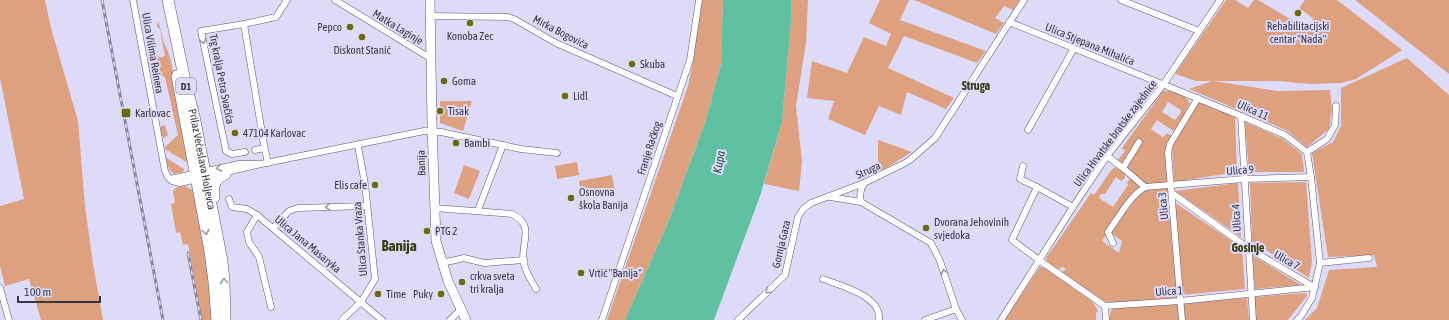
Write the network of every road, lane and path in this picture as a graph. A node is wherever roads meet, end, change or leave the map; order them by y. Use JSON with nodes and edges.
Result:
{"nodes":[{"id":1,"x":133,"y":0,"type":"edge"},
{"id":2,"x":161,"y":0,"type":"edge"},
{"id":3,"x":168,"y":0,"type":"edge"},
{"id":4,"x":287,"y":0,"type":"edge"},
{"id":5,"x":335,"y":0,"type":"edge"},
{"id":6,"x":430,"y":0,"type":"edge"},
{"id":7,"x":699,"y":0,"type":"edge"},
{"id":8,"x":1024,"y":0,"type":"edge"},
{"id":9,"x":1121,"y":0,"type":"edge"},
{"id":10,"x":1220,"y":0,"type":"edge"},
{"id":11,"x":429,"y":16,"type":"junction"},
{"id":12,"x":1010,"y":22,"type":"junction"},
{"id":13,"x":244,"y":24,"type":"junction"},
{"id":14,"x":1199,"y":31,"type":"junction"},
{"id":15,"x":1074,"y":48,"type":"junction"},
{"id":16,"x":430,"y":58,"type":"junction"},
{"id":17,"x":1163,"y":85,"type":"junction"},
{"id":18,"x":677,"y":96,"type":"junction"},
{"id":19,"x":1198,"y":98,"type":"junction"},
{"id":20,"x":1336,"y":106,"type":"dead end"},
{"id":21,"x":1241,"y":116,"type":"junction"},
{"id":22,"x":1028,"y":130,"type":"dead end"},
{"id":23,"x":432,"y":131,"type":"junction"},
{"id":24,"x":1139,"y":142,"type":"dead end"},
{"id":25,"x":503,"y":145,"type":"junction"},
{"id":26,"x":358,"y":146,"type":"junction"},
{"id":27,"x":264,"y":148,"type":"junction"},
{"id":28,"x":255,"y":150,"type":"dead end"},
{"id":29,"x":245,"y":152,"type":"dead end"},
{"id":30,"x":1307,"y":152,"type":"junction"},
{"id":31,"x":557,"y":153,"type":"dead end"},
{"id":32,"x":1107,"y":156,"type":"junction"},
{"id":33,"x":268,"y":163,"type":"junction"},
{"id":34,"x":261,"y":164,"type":"junction"},
{"id":35,"x":1023,"y":166,"type":"dead end"},
{"id":36,"x":1123,"y":168,"type":"junction"},
{"id":37,"x":225,"y":174,"type":"junction"},
{"id":38,"x":201,"y":176,"type":"junction"},
{"id":39,"x":1311,"y":177,"type":"junction"},
{"id":40,"x":1244,"y":179,"type":"junction"},
{"id":41,"x":864,"y":183,"type":"junction"},
{"id":42,"x":1171,"y":186,"type":"junction"},
{"id":43,"x":1037,"y":187,"type":"junction"},
{"id":44,"x":1145,"y":187,"type":"junction"},
{"id":45,"x":1172,"y":194,"type":"junction"},
{"id":46,"x":830,"y":197,"type":"junction"},
{"id":47,"x":229,"y":199,"type":"dead end"},
{"id":48,"x":860,"y":202,"type":"junction"},
{"id":49,"x":367,"y":206,"type":"junction"},
{"id":50,"x":1073,"y":206,"type":"junction"},
{"id":51,"x":434,"y":208,"type":"junction"},
{"id":52,"x":478,"y":210,"type":"junction"},
{"id":53,"x":213,"y":214,"type":"junction"},
{"id":54,"x":257,"y":215,"type":"junction"},
{"id":55,"x":273,"y":228,"type":"junction"},
{"id":56,"x":1113,"y":243,"type":"dead end"},
{"id":57,"x":1248,"y":248,"type":"junction"},
{"id":58,"x":1369,"y":258,"type":"dead end"},
{"id":59,"x":524,"y":260,"type":"junction"},
{"id":60,"x":1039,"y":260,"type":"junction"},
{"id":61,"x":442,"y":264,"type":"junction"},
{"id":62,"x":1320,"y":264,"type":"junction"},
{"id":63,"x":823,"y":279,"type":"dead end"},
{"id":64,"x":1315,"y":287,"type":"junction"},
{"id":65,"x":0,"y":288,"type":"edge"},
{"id":66,"x":536,"y":289,"type":"dead end"},
{"id":67,"x":1250,"y":294,"type":"junction"},
{"id":68,"x":1180,"y":301,"type":"junction"},
{"id":69,"x":361,"y":302,"type":"junction"},
{"id":70,"x":1105,"y":306,"type":"junction"},
{"id":71,"x":271,"y":307,"type":"dead end"},
{"id":72,"x":461,"y":309,"type":"junction"},
{"id":73,"x":956,"y":309,"type":"junction"},
{"id":74,"x":9,"y":320,"type":"edge"},
{"id":75,"x":217,"y":320,"type":"edge"},
{"id":76,"x":225,"y":320,"type":"edge"},
{"id":77,"x":342,"y":320,"type":"edge"},
{"id":78,"x":382,"y":320,"type":"edge"},
{"id":79,"x":450,"y":320,"type":"edge"},
{"id":80,"x":466,"y":320,"type":"edge"},
{"id":81,"x":602,"y":320,"type":"edge"},
{"id":82,"x":738,"y":320,"type":"edge"},
{"id":83,"x":879,"y":320,"type":"edge"},
{"id":84,"x":925,"y":320,"type":"edge"},
{"id":85,"x":962,"y":320,"type":"edge"},
{"id":86,"x":1001,"y":320,"type":"edge"},
{"id":87,"x":1106,"y":320,"type":"edge"},
{"id":88,"x":1182,"y":320,"type":"edge"},
{"id":89,"x":1253,"y":320,"type":"edge"},
{"id":90,"x":1296,"y":320,"type":"edge"}],
"edges":[{"from":1,"to":38,"type":"street","name":"Ulica Vilima Reinera"},
{"from":2,"to":38,"type":"highway","name":"Prilaz Većeslava Holjevca","number":"D1"},
{"from":3,"to":38,"type":"highway","name":"Prilaz Većeslava Holjevca","number":"D1"},
{"from":4,"to":13,"type":"street","name":"Trg kralja Petra Svačića"},
{"from":5,"to":16,"type":"street","name":"Matka Laginje"},
{"from":6,"to":11,"type":"main road","name":"Banija"},
{"from":7,"to":18,"type":"street","name":"Franje Račkog"},
{"from":8,"to":12,"type":"street","name":"Struga"},
{"from":9,"to":14,"type":"street"},
{"from":10,"to":14,"type":"street","name":"Ulica Hrvatske bratske zajednice"},
{"from":11,"to":16,"type":"main road","name":"Banija"},
{"from":11,"to":18,"type":"street","name":"Mirka Bogovića"},
{"from":12,"to":15,"type":"street","name":"Ulica Stjepana Mihalića"},
{"from":12,"to":41,"type":"street","name":"Struga"},
{"from":13,"to":27,"type":"street"},
{"from":13,"to":29,"type":"street","name":"Trg kralja Petra Svačića","one_way":true},
{"from":14,"to":17,"type":"street","name":"Ulica Hrvatske bratske zajednice"},
{"from":15,"to":17,"type":"street","name":"Ulica Stjepana Mihalića"},
{"from":15,"to":22,"type":"street"},
{"from":16,"to":23,"type":"main road","name":"Banija"},
{"from":17,"to":19,"type":"street","name":"Ulica 11"},
{"from":17,"to":32,"type":"street","name":"Ulica Hrvatske bratske zajednice"},
{"from":18,"to":81,"type":"street","name":"Franje Račkog"},
{"from":19,"to":21,"type":"street","name":"Ulica 11"},
{"from":19,"to":42,"type":"street","name":"Ulica 3"},
{"from":20,"to":30,"type":"street"},
{"from":21,"to":30,"type":"street","name":"Ulica 11"},
{"from":21,"to":40,"type":"street","name":"Ulica 4"},
{"from":23,"to":25,"type":"street"},
{"from":23,"to":26,"type":"street"},
{"from":23,"to":51,"type":"main road","name":"Banija"},
{"from":24,"to":36,"type":"street"},
{"from":25,"to":31,"type":"street"},
{"from":25,"to":52,"type":"street"},
{"from":26,"to":33,"type":"street"},
{"from":26,"to":49,"type":"street","name":"Ulica Stanka Vraza"},
{"from":27,"to":28,"type":"street"},
{"from":27,"to":33,"type":"street"},
{"from":30,"to":39,"type":"street"},
{"from":32,"to":36,"type":"street"},
{"from":32,"to":50,"type":"street","name":"Ulica Hrvatske bratske zajednice"},
{"from":33,"to":34,"type":"street"},
{"from":34,"to":37,"type":"street"},
{"from":34,"to":38,"type":"street","one_way":true},
{"from":35,"to":43,"type":"street"},
{"from":36,"to":44,"type":"street"},
{"from":37,"to":38,"type":"street"},
{"from":37,"to":53,"type":"highway"},
{"from":38,"to":53,"type":"highway","name":"Prilaz Većeslava Holjevca","number":"D1"},
{"from":38,"to":75,"type":"highway","name":"Prilaz Većeslava Holjevca","number":"D1","one_way":true},
{"from":39,"to":40,"type":"street","name":"Ulica 9"},
{"from":39,"to":62,"type":"street"},
{"from":40,"to":42,"type":"street","name":"Ulica 9"},
{"from":40,"to":57,"type":"street","name":"Ulica 4"},
{"from":41,"to":46,"type":"street","name":"Struga"},
{"from":41,"to":48,"type":"street"},
{"from":42,"to":44,"type":"street","name":"Ulica 9"},
{"from":42,"to":45,"type":"street","name":"Ulica 3"},
{"from":43,"to":50,"type":"street"},
{"from":43,"to":60,"type":"street"},
{"from":44,"to":56,"type":"street"},
{"from":45,"to":57,"type":"street","name":"Ulica 7"},
{"from":45,"to":68,"type":"street","name":"Ulica 3"},
{"from":46,"to":48,"type":"street"},
{"from":46,"to":82,"type":"street","name":"Gornja Gaza","one_way":true},
{"from":47,"to":54,"type":"street","name":"Ulica Jana Masaryka"},
{"from":73,"to":48,"type":"street","one_way":true},
{"from":49,"to":55,"type":"street","one_way":true},
{"from":49,"to":69,"type":"street","name":"Ulica Stanka Vraza"},
{"from":50,"to":60,"type":"street","name":"Ulica Hrvatske bratske zajednice"},
{"from":51,"to":52,"type":"street"},
{"from":51,"to":61,"type":"main road","name":"Banija"},
{"from":52,"to":59,"type":"street"},
{"from":76,"to":53,"type":"highway","name":"Prilaz Većeslava Holjevca","number":"D1","one_way":true},
{"from":54,"to":55,"type":"street","name":"Ulica Jana Masaryka"},
{"from":54,"to":71,"type":"street"},
{"from":55,"to":69,"type":"street","name":"Ulica Jana Masaryka"},
{"from":57,"to":64,"type":"street","name":"Ulica 7"},
{"from":57,"to":67,"type":"street","name":"Ulica 4"},
{"from":58,"to":62,"type":"street"},
{"from":59,"to":61,"type":"street"},
{"from":59,"to":66,"type":"street"},
{"from":60,"to":70,"type":"street"},
{"from":60,"to":86,"type":"street","name":"Ulica Hrvatske bratske zajednice"},
{"from":61,"to":72,"type":"main road","name":"Banija"},
{"from":62,"to":64,"type":"street"},
{"from":63,"to":83,"type":"street"},
{"from":64,"to":67,"type":"street","name":"Ulica 1"},
{"from":64,"to":90,"type":"street"},
{"from":65,"to":74,"type":"street"},
{"from":67,"to":68,"type":"street","name":"Ulica 1"},
{"from":67,"to":89,"type":"street","name":"Ulica 4"},
{"from":68,"to":70,"type":"street","name":"Ulica 1"},
{"from":68,"to":88,"type":"street","name":"Ulica 3"},
{"from":69,"to":77,"type":"street","name":"Ulica Stanka Vraza"},
{"from":69,"to":78,"type":"street","name":"Ulica Jana Masaryka"},
{"from":70,"to":87,"type":"street"},
{"from":72,"to":79,"type":"street"},
{"from":72,"to":80,"type":"main road","name":"Banija"},
{"from":73,"to":84,"type":"street"},
{"from":73,"to":85,"type":"street"}]}
